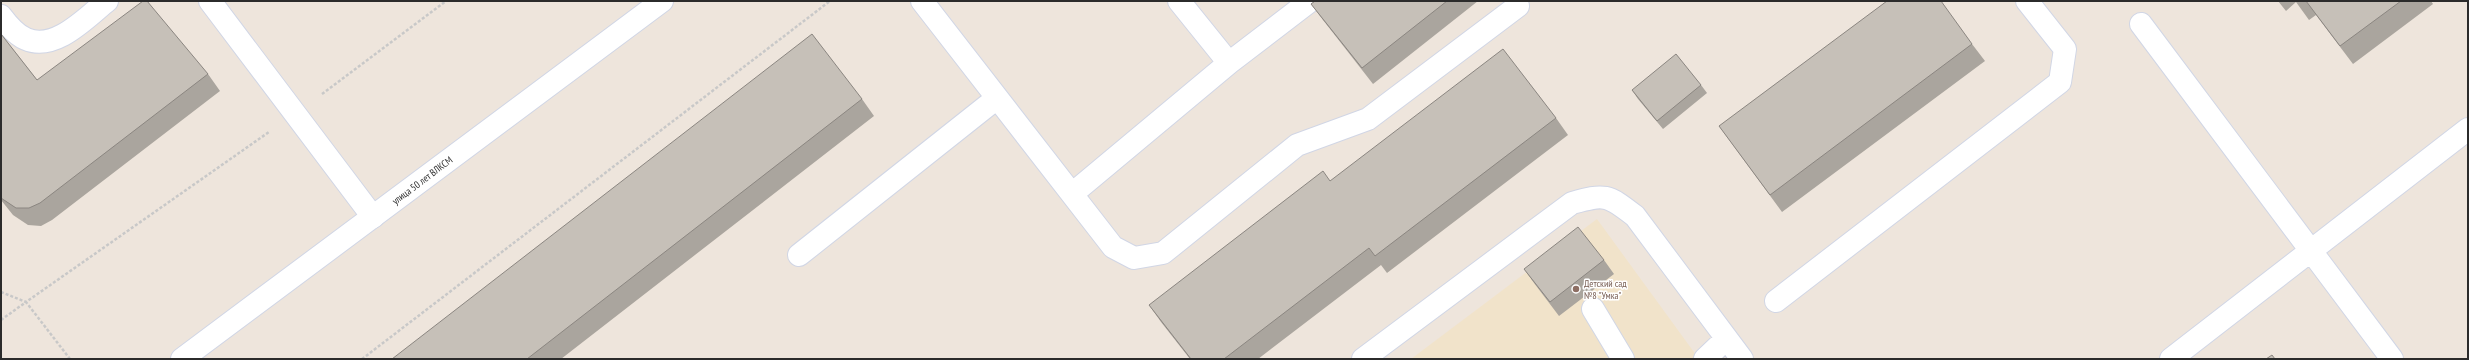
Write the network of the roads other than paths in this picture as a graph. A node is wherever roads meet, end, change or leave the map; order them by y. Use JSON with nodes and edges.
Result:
{"nodes":[{"id":1,"x":107,"y":1,"type":"edge"},
{"id":2,"x":210,"y":1,"type":"edge"},
{"id":3,"x":662,"y":1,"type":"edge"},
{"id":4,"x":922,"y":1,"type":"edge"},
{"id":5,"x":1180,"y":1,"type":"edge"},
{"id":6,"x":1310,"y":1,"type":"edge"},
{"id":7,"x":2028,"y":1,"type":"edge"},
{"id":8,"x":1518,"y":6,"type":"dead end"},
{"id":9,"x":1,"y":16,"type":"edge"},
{"id":10,"x":2142,"y":24,"type":"dead end"},
{"id":11,"x":1230,"y":64,"type":"junction"},
{"id":12,"x":997,"y":98,"type":"junction"},
{"id":13,"x":2468,"y":129,"type":"edge"},
{"id":14,"x":1072,"y":194,"type":"junction"},
{"id":15,"x":373,"y":216,"type":"junction"},
{"id":16,"x":2311,"y":252,"type":"junction"},
{"id":17,"x":799,"y":256,"type":"dead end"},
{"id":18,"x":1776,"y":301,"type":"dead end"},
{"id":19,"x":1593,"y":309,"type":"dead end"},
{"id":20,"x":1726,"y":339,"type":"junction"},
{"id":21,"x":182,"y":359,"type":"edge"},
{"id":22,"x":1363,"y":359,"type":"edge"},
{"id":23,"x":1623,"y":359,"type":"edge"},
{"id":24,"x":1705,"y":359,"type":"edge"},
{"id":25,"x":1742,"y":359,"type":"edge"},
{"id":26,"x":2171,"y":359,"type":"edge"},
{"id":27,"x":2392,"y":359,"type":"edge"}],
"edges":[{"from":1,"to":9,"type":"main road"},
{"from":2,"to":15,"type":"main road"},
{"from":3,"to":15,"type":"main road","name":"улица 50 лет ВЛКСМ"},
{"from":4,"to":12,"type":"main road"},
{"from":5,"to":11,"type":"main road"},
{"from":6,"to":11,"type":"main road"},
{"from":7,"to":18,"type":"main road"},
{"from":8,"to":14,"type":"main road"},
{"from":10,"to":16,"type":"main road"},
{"from":11,"to":14,"type":"main road"},
{"from":12,"to":14,"type":"main road"},
{"from":12,"to":17,"type":"main road"},
{"from":13,"to":16,"type":"main road"},
{"from":15,"to":21,"type":"main road","name":"улица 50 лет ВЛКСМ"},
{"from":16,"to":26,"type":"main road"},
{"from":16,"to":27,"type":"main road"},
{"from":19,"to":23,"type":"main road"},
{"from":20,"to":22,"type":"main road"},
{"from":20,"to":24,"type":"main road"},
{"from":20,"to":25,"type":"main road"}]}
